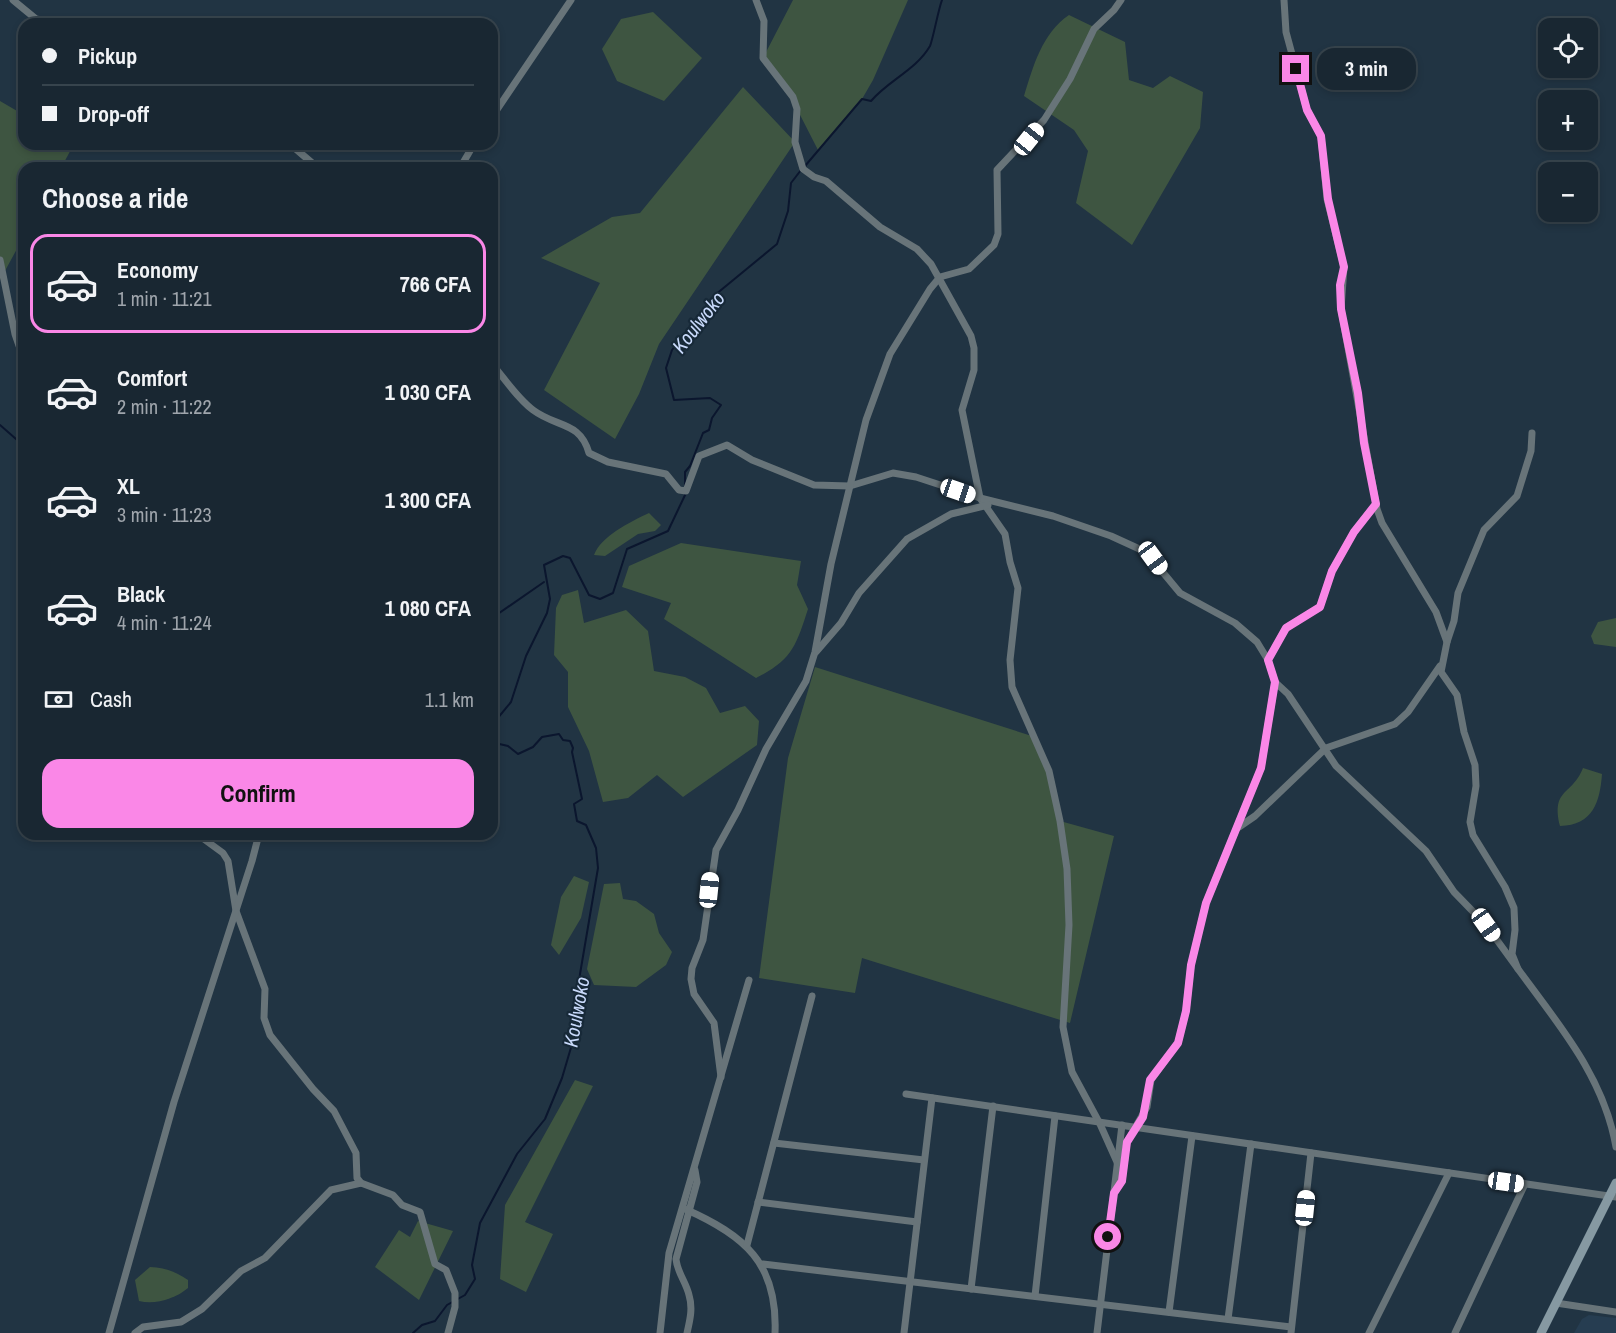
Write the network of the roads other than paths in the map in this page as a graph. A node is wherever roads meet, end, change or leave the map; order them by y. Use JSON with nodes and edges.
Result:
{"nodes":[{"id":1,"x":13,"y":0,"type":"edge"},
{"id":2,"x":571,"y":0,"type":"edge"},
{"id":3,"x":756,"y":0,"type":"edge"},
{"id":4,"x":1121,"y":0,"type":"edge"},
{"id":5,"x":1284,"y":0,"type":"edge"},
{"id":6,"x":35,"y":18,"type":"edge"},
{"id":7,"x":498,"y":108,"type":"edge"},
{"id":8,"x":297,"y":150,"type":"edge"},
{"id":9,"x":311,"y":162,"type":"edge"},
{"id":10,"x":0,"y":260,"type":"edge"},
{"id":11,"x":940,"y":277,"type":"junction"},
{"id":12,"x":18,"y":343,"type":"edge"},
{"id":13,"x":498,"y":371,"type":"edge"},
{"id":14,"x":1532,"y":433,"type":"dead end"},
{"id":15,"x":850,"y":486,"type":"junction"},
{"id":16,"x":980,"y":498,"type":"junction"},
{"id":17,"x":997,"y":502,"type":"junction"},
{"id":18,"x":1376,"y":504,"type":"junction"},
{"id":19,"x":984,"y":506,"type":"junction"},
{"id":20,"x":1447,"y":642,"type":"junction"},
{"id":21,"x":815,"y":652,"type":"junction"},
{"id":22,"x":1268,"y":660,"type":"junction"},
{"id":23,"x":1440,"y":666,"type":"junction"},
{"id":24,"x":1275,"y":682,"type":"junction"},
{"id":25,"x":1323,"y":749,"type":"junction"},
{"id":26,"x":1238,"y":828,"type":"junction"},
{"id":27,"x":205,"y":840,"type":"edge"},
{"id":28,"x":257,"y":840,"type":"edge"},
{"id":29,"x":236,"y":911,"type":"junction"},
{"id":30,"x":1518,"y":969,"type":"junction"},
{"id":31,"x":749,"y":980,"type":"dead end"},
{"id":32,"x":812,"y":996,"type":"dead end"},
{"id":33,"x":721,"y":1077,"type":"junction"},
{"id":34,"x":906,"y":1094,"type":"dead end"},
{"id":35,"x":932,"y":1098,"type":"junction"},
{"id":36,"x":993,"y":1106,"type":"junction"},
{"id":37,"x":1055,"y":1116,"type":"junction"},
{"id":38,"x":1099,"y":1122,"type":"junction"},
{"id":39,"x":1122,"y":1125,"type":"junction"},
{"id":40,"x":1138,"y":1128,"type":"junction"},
{"id":41,"x":1192,"y":1136,"type":"junction"},
{"id":42,"x":774,"y":1143,"type":"junction"},
{"id":43,"x":1251,"y":1144,"type":"junction"},
{"id":44,"x":1616,"y":1147,"type":"edge"},
{"id":45,"x":1311,"y":1153,"type":"junction"},
{"id":46,"x":924,"y":1160,"type":"junction"},
{"id":47,"x":1117,"y":1162,"type":"junction"},
{"id":48,"x":1449,"y":1173,"type":"junction"},
{"id":49,"x":1122,"y":1181,"type":"junction"},
{"id":50,"x":361,"y":1183,"type":"junction"},
{"id":51,"x":1525,"y":1184,"type":"junction"},
{"id":52,"x":1616,"y":1184,"type":"edge"},
{"id":53,"x":1114,"y":1193,"type":"junction"},
{"id":54,"x":1613,"y":1197,"type":"edge"},
{"id":55,"x":759,"y":1202,"type":"junction"},
{"id":56,"x":686,"y":1209,"type":"junction"},
{"id":57,"x":917,"y":1222,"type":"junction"},
{"id":58,"x":747,"y":1245,"type":"junction"},
{"id":59,"x":763,"y":1264,"type":"junction"},
{"id":60,"x":910,"y":1281,"type":"junction"},
{"id":61,"x":971,"y":1289,"type":"junction"},
{"id":62,"x":1035,"y":1296,"type":"junction"},
{"id":63,"x":1556,"y":1303,"type":"junction"},
{"id":64,"x":1100,"y":1304,"type":"junction"},
{"id":65,"x":1169,"y":1312,"type":"junction"},
{"id":66,"x":1616,"y":1312,"type":"edge"},
{"id":67,"x":1228,"y":1319,"type":"junction"},
{"id":68,"x":1291,"y":1330,"type":"edge"},
{"id":69,"x":109,"y":1333,"type":"edge"},
{"id":70,"x":135,"y":1333,"type":"edge"},
{"id":71,"x":448,"y":1333,"type":"edge"},
{"id":72,"x":660,"y":1333,"type":"edge"},
{"id":73,"x":687,"y":1333,"type":"edge"},
{"id":74,"x":775,"y":1333,"type":"edge"},
{"id":75,"x":904,"y":1333,"type":"edge"},
{"id":76,"x":1097,"y":1333,"type":"edge"},
{"id":77,"x":1369,"y":1333,"type":"edge"},
{"id":78,"x":1455,"y":1333,"type":"edge"},
{"id":79,"x":1541,"y":1333,"type":"edge"}],
"edges":[{"from":1,"to":6,"type":"street"},
{"from":2,"to":7,"type":"street"},
{"from":3,"to":11,"type":"street"},
{"from":4,"to":11,"type":"street"},
{"from":5,"to":18,"type":"street"},
{"from":8,"to":9,"type":"street"},
{"from":10,"to":12,"type":"street"},
{"from":11,"to":15,"type":"street"},
{"from":11,"to":16,"type":"street"},
{"from":13,"to":15,"type":"street"},
{"from":14,"to":20,"type":"street"},
{"from":15,"to":16,"type":"street"},
{"from":15,"to":21,"type":"street"},
{"from":16,"to":17,"type":"street"},
{"from":16,"to":19,"type":"street"},
{"from":17,"to":19,"type":"street"},
{"from":17,"to":22,"type":"street"},
{"from":18,"to":20,"type":"street"},
{"from":18,"to":22,"type":"street"},
{"from":19,"to":21,"type":"street"},
{"from":19,"to":38,"type":"street"},
{"from":20,"to":23,"type":"street"},
{"from":21,"to":33,"type":"street"},
{"from":22,"to":24,"type":"street"},
{"from":23,"to":25,"type":"street"},
{"from":23,"to":30,"type":"street"},
{"from":24,"to":25,"type":"street"},
{"from":24,"to":26,"type":"street"},
{"from":25,"to":26,"type":"street"},
{"from":25,"to":30,"type":"street"},
{"from":26,"to":40,"type":"street"},
{"from":27,"to":29,"type":"street"},
{"from":28,"to":29,"type":"street"},
{"from":29,"to":50,"type":"street"},
{"from":29,"to":69,"type":"street"},
{"from":30,"to":44,"type":"street"},
{"from":31,"to":33,"type":"street"},
{"from":32,"to":42,"type":"street"},
{"from":33,"to":56,"type":"street"},
{"from":34,"to":35,"type":"street"},
{"from":35,"to":36,"type":"street"},
{"from":35,"to":46,"type":"street"},
{"from":36,"to":37,"type":"street"},
{"from":36,"to":61,"type":"street"},
{"from":37,"to":38,"type":"street"},
{"from":37,"to":62,"type":"street"},
{"from":38,"to":39,"type":"street"},
{"from":38,"to":47,"type":"street"},
{"from":39,"to":40,"type":"street"},
{"from":39,"to":47,"type":"street"},
{"from":40,"to":41,"type":"street"},
{"from":40,"to":49,"type":"street"},
{"from":41,"to":43,"type":"street"},
{"from":41,"to":65,"type":"street"},
{"from":42,"to":46,"type":"street"},
{"from":42,"to":55,"type":"street"},
{"from":43,"to":45,"type":"street"},
{"from":43,"to":67,"type":"street"},
{"from":45,"to":48,"type":"street"},
{"from":45,"to":68,"type":"street"},
{"from":46,"to":57,"type":"street"},
{"from":47,"to":49,"type":"street"},
{"from":47,"to":53,"type":"street"},
{"from":48,"to":51,"type":"street"},
{"from":48,"to":77,"type":"street"},
{"from":49,"to":53,"type":"street"},
{"from":50,"to":70,"type":"street"},
{"from":50,"to":71,"type":"street"},
{"from":51,"to":54,"type":"street"},
{"from":51,"to":78,"type":"street"},
{"from":52,"to":54,"type":"main road"},
{"from":53,"to":64,"type":"street"},
{"from":54,"to":63,"type":"main road"},
{"from":55,"to":57,"type":"street"},
{"from":55,"to":58,"type":"street"},
{"from":56,"to":58,"type":"street"},
{"from":56,"to":72,"type":"street"},
{"from":56,"to":73,"type":"street"},
{"from":57,"to":60,"type":"street"},
{"from":58,"to":59,"type":"street"},
{"from":59,"to":60,"type":"street"},
{"from":59,"to":74,"type":"street"},
{"from":60,"to":61,"type":"street"},
{"from":60,"to":75,"type":"street"},
{"from":61,"to":62,"type":"street"},
{"from":62,"to":64,"type":"street"},
{"from":63,"to":66,"type":"street"},
{"from":63,"to":79,"type":"main road"},
{"from":64,"to":65,"type":"street"},
{"from":64,"to":76,"type":"street"},
{"from":65,"to":67,"type":"street"},
{"from":67,"to":68,"type":"street"}]}
